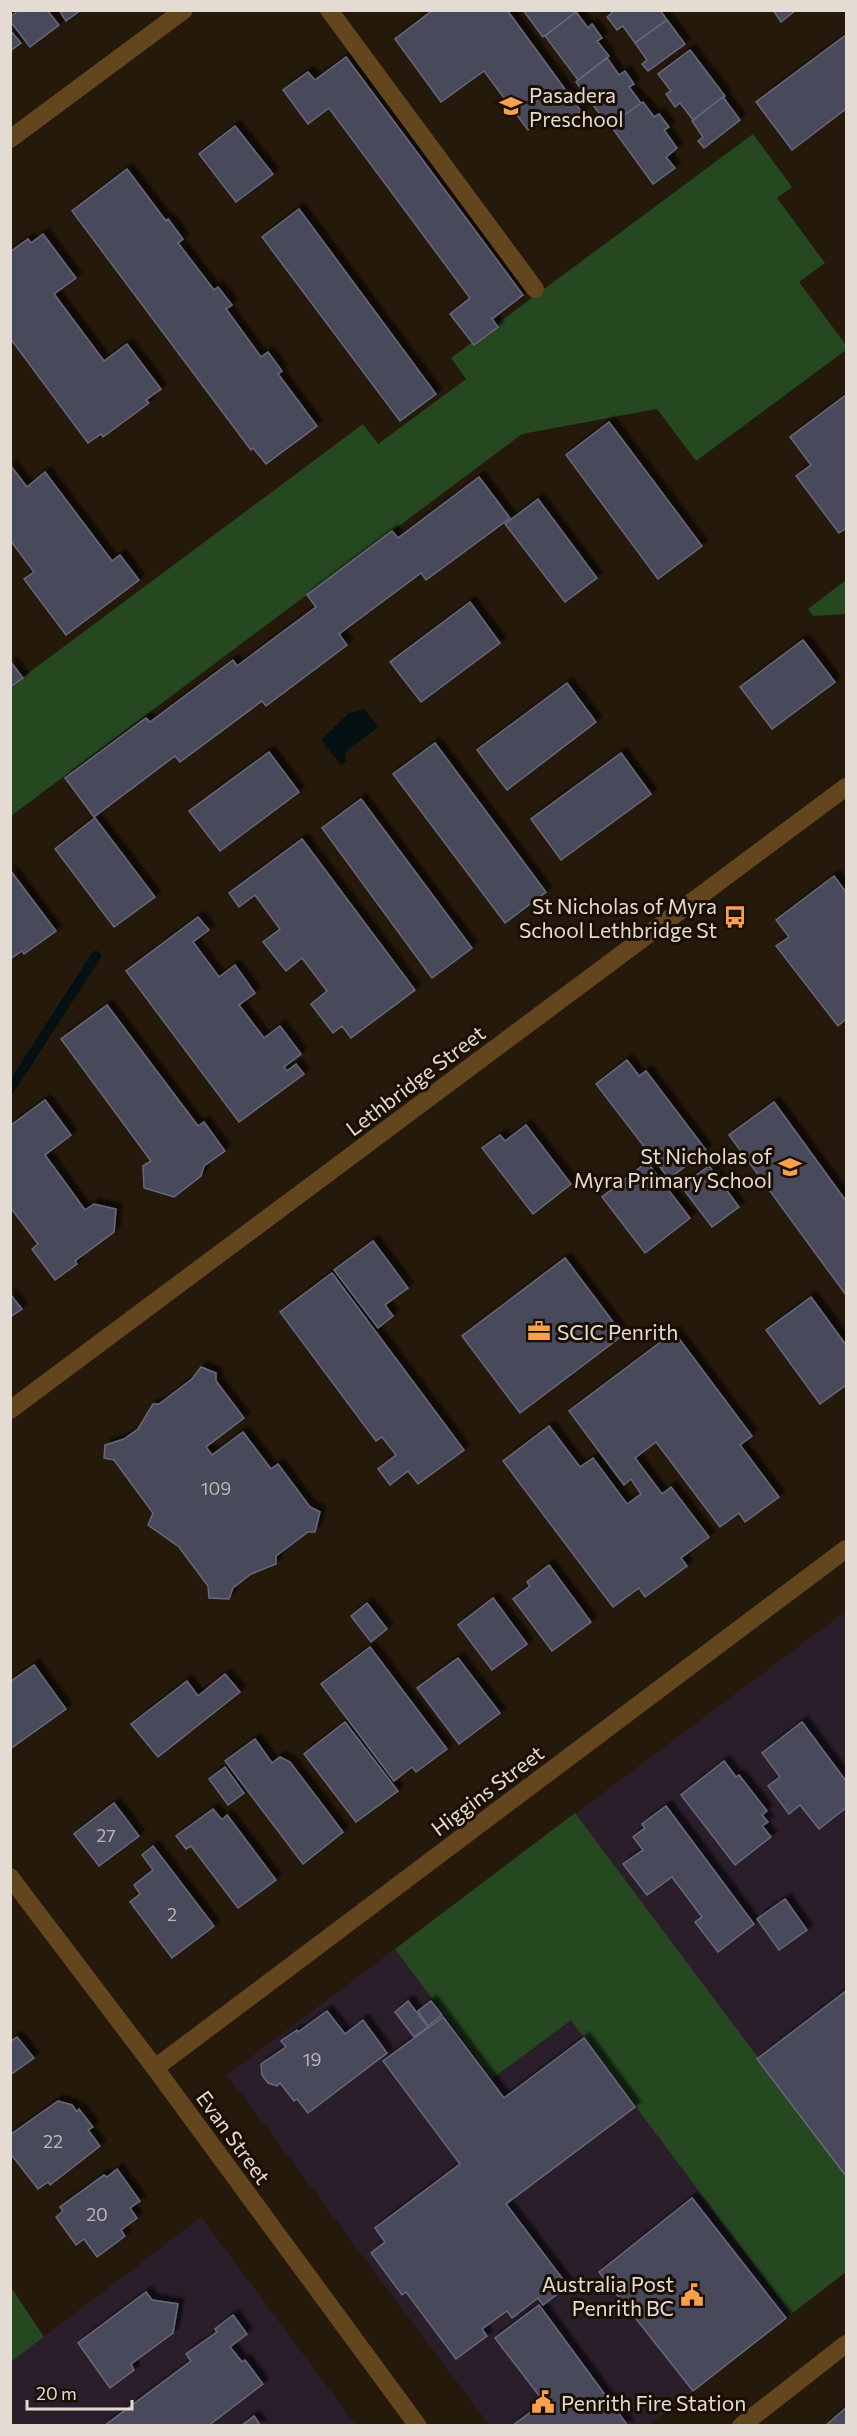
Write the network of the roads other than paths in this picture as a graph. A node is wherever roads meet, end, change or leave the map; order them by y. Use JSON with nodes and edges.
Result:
{"nodes":[{"id":1,"x":184,"y":10,"type":"edge"},
{"id":2,"x":329,"y":10,"type":"edge"},
{"id":3,"x":10,"y":139,"type":"edge"},
{"id":4,"x":535,"y":289,"type":"dead end"},
{"id":5,"x":846,"y":787,"type":"edge"},
{"id":6,"x":10,"y":1410,"type":"edge"},
{"id":7,"x":846,"y":1549,"type":"edge"},
{"id":8,"x":10,"y":1876,"type":"edge"},
{"id":9,"x":155,"y":2068,"type":"junction"},
{"id":10,"x":846,"y":2344,"type":"edge"},
{"id":11,"x":418,"y":2426,"type":"edge"},
{"id":12,"x":741,"y":2426,"type":"edge"}],
"edges":[{"from":1,"to":3,"type":"street"},
{"from":2,"to":4,"type":"street"},
{"from":5,"to":6,"type":"street","name":"Lethbridge Street"},
{"from":7,"to":9,"type":"street","name":"Higgins Street"},
{"from":8,"to":9,"type":"street","name":"Evan Street"},
{"from":9,"to":11,"type":"street","name":"Evan Street"},
{"from":10,"to":12,"type":"street"}]}
